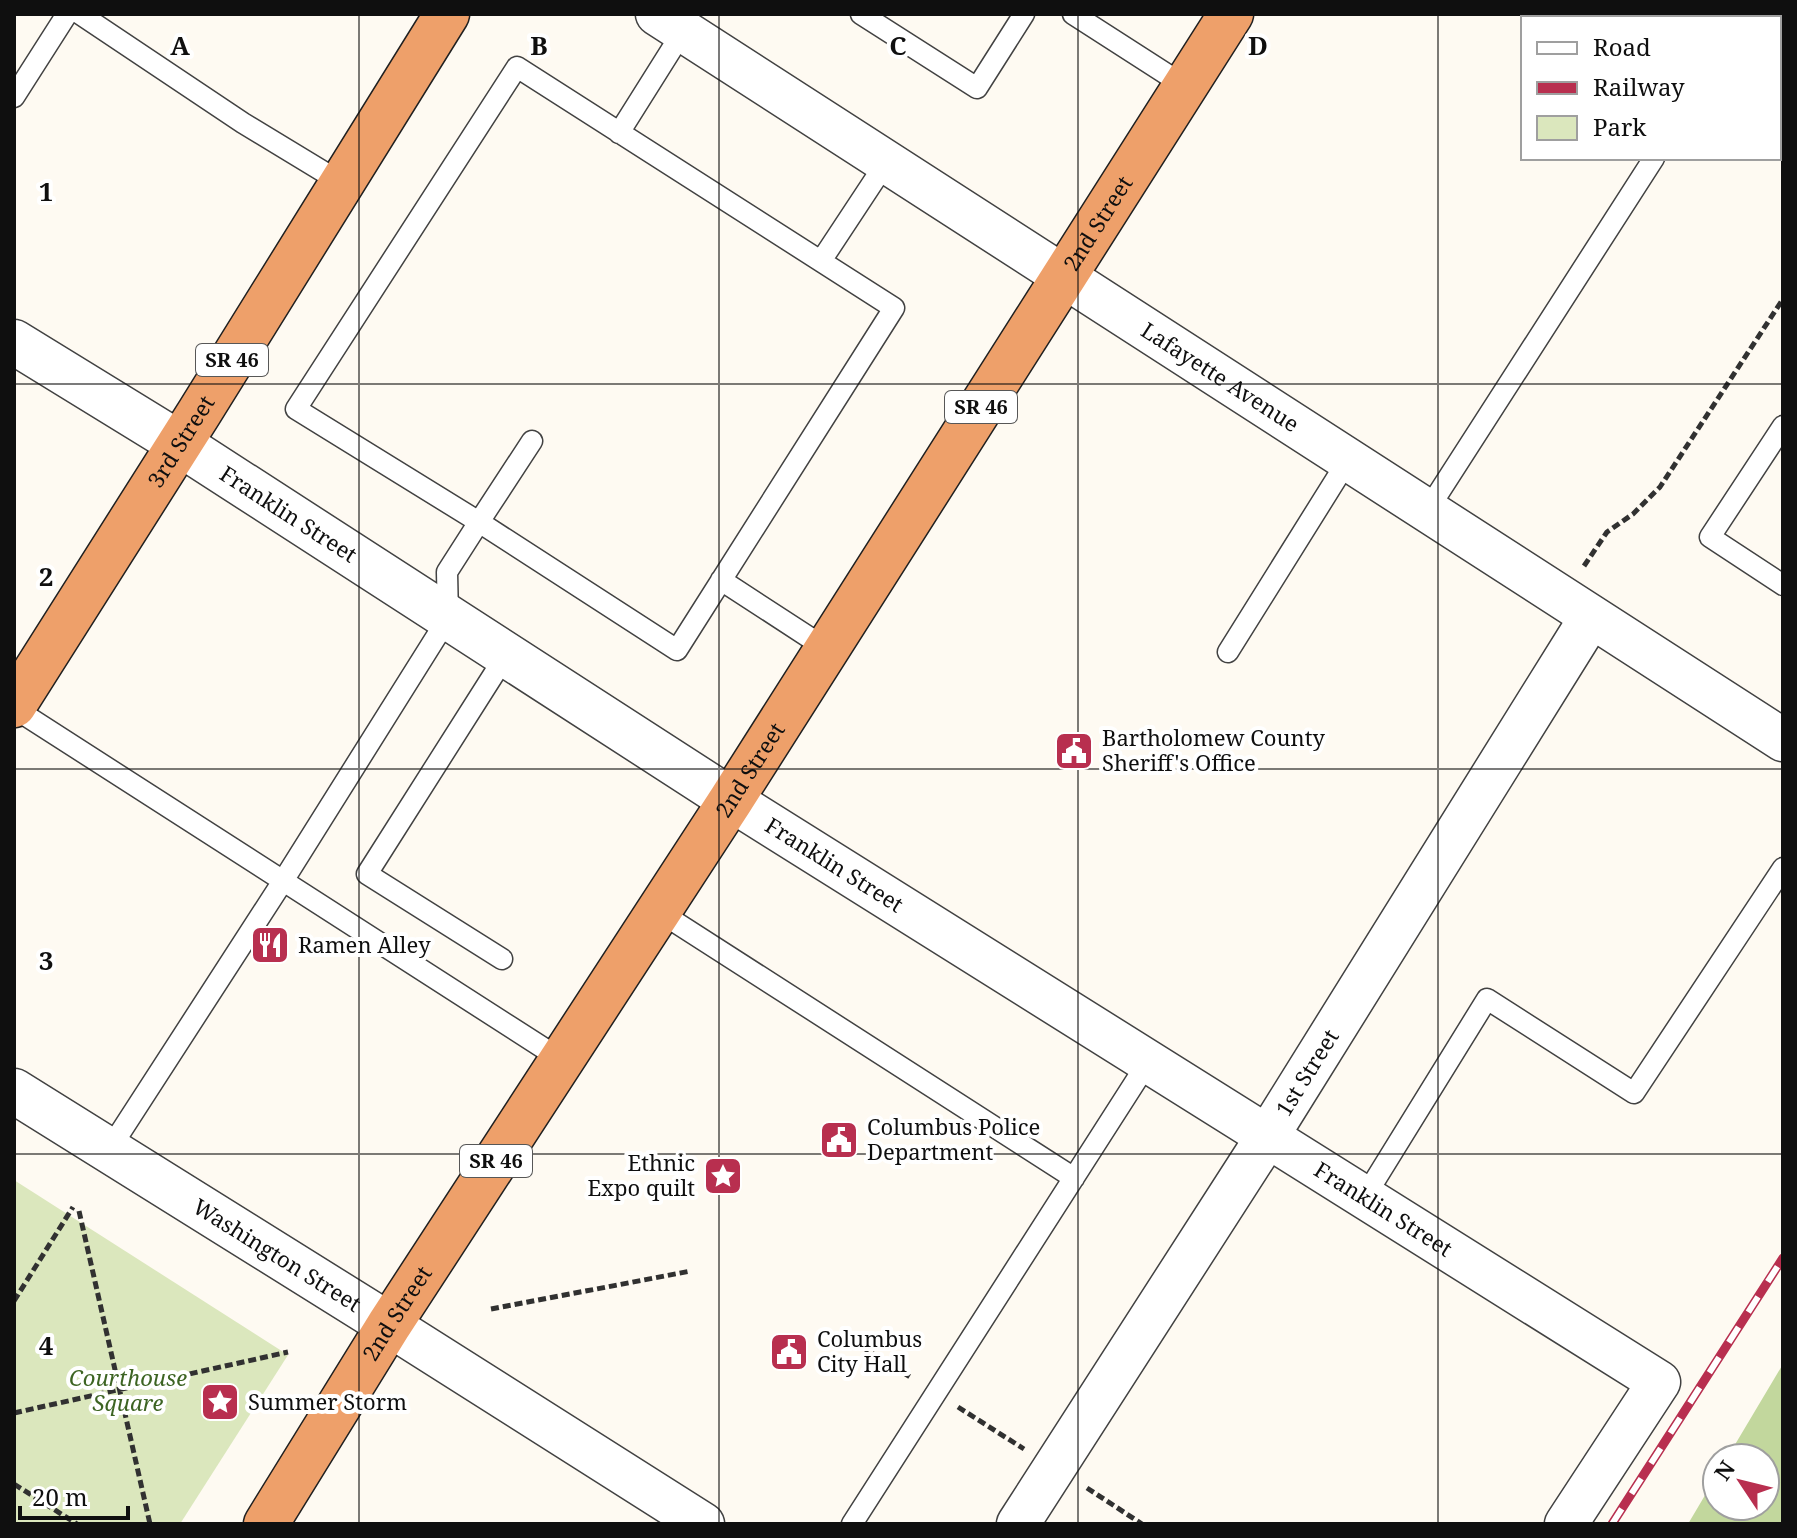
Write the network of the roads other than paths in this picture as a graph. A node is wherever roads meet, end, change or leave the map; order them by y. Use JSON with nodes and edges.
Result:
{"nodes":[{"id":1,"x":67,"y":14,"type":"edge"},
{"id":2,"x":80,"y":14,"type":"edge"},
{"id":3,"x":447,"y":14,"type":"edge"},
{"id":4,"x":861,"y":14,"type":"edge"},
{"id":5,"x":1024,"y":14,"type":"edge"},
{"id":6,"x":1073,"y":14,"type":"edge"},
{"id":7,"x":1224,"y":16,"type":"edge"},
{"id":8,"x":678,"y":20,"type":"edge"},
{"id":9,"x":1185,"y":86,"type":"junction"},
{"id":10,"x":14,"y":97,"type":"edge"},
{"id":11,"x":619,"y":133,"type":"junction"},
{"id":12,"x":1653,"y":160,"type":"edge"},
{"id":13,"x":887,"y":161,"type":"junction"},
{"id":14,"x":342,"y":183,"type":"junction"},
{"id":15,"x":821,"y":261,"type":"junction"},
{"id":16,"x":1065,"y":276,"type":"junction"},
{"id":17,"x":14,"y":342,"type":"edge"},
{"id":18,"x":1783,"y":426,"type":"edge"},
{"id":19,"x":532,"y":441,"type":"dead end"},
{"id":20,"x":180,"y":444,"type":"junction"},
{"id":21,"x":1348,"y":460,"type":"junction"},
{"id":22,"x":1427,"y":511,"type":"junction"},
{"id":23,"x":479,"y":522,"type":"junction"},
{"id":24,"x":721,"y":580,"type":"junction"},
{"id":25,"x":1783,"y":585,"type":"edge"},
{"id":26,"x":1576,"y":608,"type":"junction"},
{"id":27,"x":448,"y":618,"type":"junction"},
{"id":28,"x":827,"y":649,"type":"junction"},
{"id":29,"x":1228,"y":652,"type":"dead end"},
{"id":30,"x":506,"y":655,"type":"junction"},
{"id":31,"x":14,"y":706,"type":"edge"},
{"id":32,"x":1783,"y":740,"type":"edge"},
{"id":33,"x":731,"y":800,"type":"junction"},
{"id":34,"x":1783,"y":868,"type":"edge"},
{"id":35,"x":283,"y":881,"type":"junction"},
{"id":36,"x":658,"y":911,"type":"junction"},
{"id":37,"x":502,"y":959,"type":"dead end"},
{"id":38,"x":562,"y":1060,"type":"junction"},
{"id":39,"x":1148,"y":1062,"type":"junction"},
{"id":40,"x":14,"y":1091,"type":"edge"},
{"id":41,"x":1267,"y":1137,"type":"junction"},
{"id":42,"x":109,"y":1150,"type":"junction"},
{"id":43,"x":1074,"y":1178,"type":"junction"},
{"id":44,"x":1364,"y":1198,"type":"junction"},
{"id":45,"x":389,"y":1325,"type":"junction"},
{"id":46,"x":693,"y":1521,"type":"edge"},
{"id":47,"x":266,"y":1524,"type":"edge"},
{"id":48,"x":852,"y":1524,"type":"edge"},
{"id":49,"x":1018,"y":1524,"type":"edge"},
{"id":50,"x":1566,"y":1524,"type":"edge"}],
"edges":[{"from":1,"to":10,"type":"lane"},
{"from":2,"to":14,"type":"lane"},
{"from":3,"to":14,"type":"highway","name":"3rd Street","number":"SR 46"},
{"from":4,"to":5,"type":"lane"},
{"from":6,"to":9,"type":"lane"},
{"from":7,"to":9,"type":"highway","name":"2nd Street","number":"SR 46"},
{"from":8,"to":11,"type":"lane"},
{"from":8,"to":13,"type":"street","name":"Lafayette Avenue"},
{"from":9,"to":16,"type":"highway","name":"2nd Street","number":"SR 46"},
{"from":11,"to":15,"type":"lane"},
{"from":11,"to":23,"type":"lane"},
{"from":12,"to":22,"type":"lane"},
{"from":13,"to":15,"type":"lane"},
{"from":13,"to":16,"type":"street","name":"Lafayette Avenue"},
{"from":14,"to":20,"type":"highway","name":"3rd Street","number":"SR 46"},
{"from":15,"to":24,"type":"lane"},
{"from":16,"to":21,"type":"street","name":"Lafayette Avenue"},
{"from":16,"to":28,"type":"highway","name":"2nd Street","number":"SR 46"},
{"from":17,"to":20,"type":"street","name":"Franklin Street"},
{"from":18,"to":25,"type":"lane"},
{"from":19,"to":23,"type":"lane"},
{"from":20,"to":27,"type":"street","name":"Franklin Street"},
{"from":20,"to":31,"type":"highway","name":"3rd Street","number":"SR 46"},
{"from":21,"to":22,"type":"street","name":"Lafayette Avenue"},
{"from":21,"to":29,"type":"lane"},
{"from":22,"to":26,"type":"street","name":"Lafayette Avenue"},
{"from":23,"to":24,"type":"lane"},
{"from":23,"to":27,"type":"lane"},
{"from":24,"to":28,"type":"lane"},
{"from":26,"to":32,"type":"street","name":"Lafayette Avenue"},
{"from":26,"to":41,"type":"street","name":"1st Street"},
{"from":27,"to":30,"type":"street","name":"Franklin Street"},
{"from":27,"to":35,"type":"lane"},
{"from":28,"to":33,"type":"highway","name":"2nd Street","number":"SR 46"},
{"from":30,"to":33,"type":"street","name":"Franklin Street"},
{"from":30,"to":37,"type":"lane"},
{"from":31,"to":35,"type":"lane"},
{"from":33,"to":36,"type":"highway","name":"2nd Street","number":"SR 46"},
{"from":33,"to":39,"type":"street","name":"Franklin Street"},
{"from":34,"to":44,"type":"lane"},
{"from":35,"to":38,"type":"lane"},
{"from":35,"to":42,"type":"lane"},
{"from":36,"to":38,"type":"highway","name":"2nd Street","number":"SR 46"},
{"from":36,"to":43,"type":"lane"},
{"from":38,"to":45,"type":"highway","name":"2nd Street","number":"SR 46"},
{"from":39,"to":41,"type":"street","name":"Franklin Street"},
{"from":39,"to":43,"type":"lane"},
{"from":40,"to":42,"type":"street","name":"Washington Street"},
{"from":41,"to":44,"type":"street","name":"Franklin Street"},
{"from":41,"to":49,"type":"street","name":"1st Street"},
{"from":42,"to":45,"type":"street","name":"Washington Street"},
{"from":43,"to":48,"type":"lane"},
{"from":44,"to":50,"type":"street","name":"Franklin Street"},
{"from":45,"to":46,"type":"street","name":"Washington Street"},
{"from":45,"to":47,"type":"highway","name":"2nd Street","number":"SR 46"}]}
